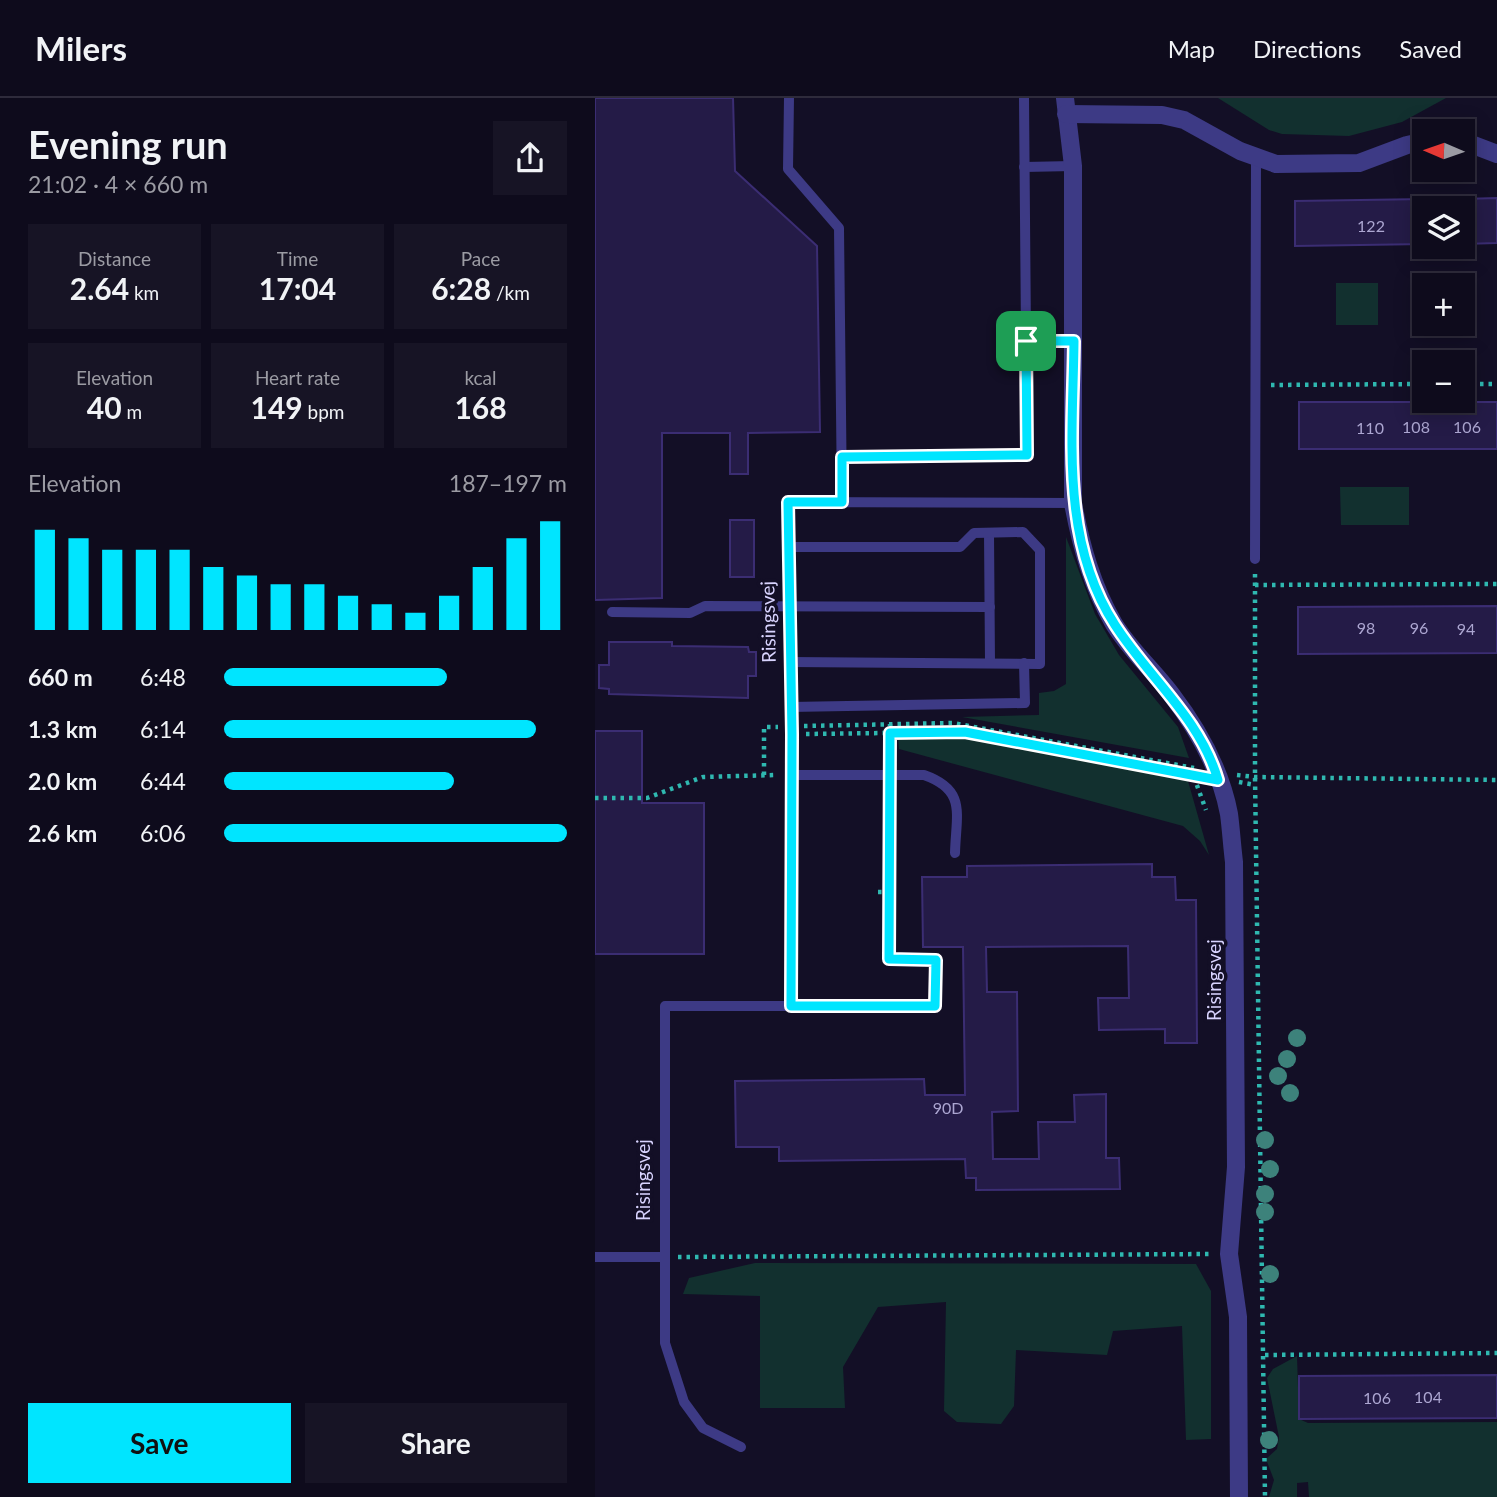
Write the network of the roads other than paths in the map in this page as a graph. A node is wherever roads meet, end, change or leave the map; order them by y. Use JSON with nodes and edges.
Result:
{"nodes":[{"id":1,"x":789,"y":98,"type":"edge"},
{"id":2,"x":1024,"y":98,"type":"edge"},
{"id":3,"x":1073,"y":106,"type":"edge"},
{"id":4,"x":1412,"y":144,"type":"edge"},
{"id":5,"x":1475,"y":146,"type":"edge"},
{"id":6,"x":1497,"y":154,"type":"edge"},
{"id":7,"x":1256,"y":158,"type":"junction"},
{"id":8,"x":1073,"y":166,"type":"junction"},
{"id":9,"x":1024,"y":167,"type":"junction"},
{"id":10,"x":1026,"y":341,"type":"junction"},
{"id":11,"x":1074,"y":341,"type":"junction"},
{"id":12,"x":842,"y":457,"type":"junction"},
{"id":13,"x":842,"y":502,"type":"junction"},
{"id":14,"x":1073,"y":503,"type":"junction"},
{"id":15,"x":989,"y":533,"type":"junction"},
{"id":16,"x":788,"y":547,"type":"junction"},
{"id":17,"x":1255,"y":559,"type":"road end"},
{"id":18,"x":789,"y":605,"type":"junction"},
{"id":19,"x":990,"y":607,"type":"junction"},
{"id":20,"x":612,"y":612,"type":"dead end"},
{"id":21,"x":790,"y":662,"type":"junction"},
{"id":22,"x":990,"y":663,"type":"junction"},
{"id":23,"x":1024,"y":663,"type":"junction"},
{"id":24,"x":790,"y":706,"type":"junction"},
{"id":25,"x":791,"y":775,"type":"junction"},
{"id":26,"x":955,"y":853,"type":"dead end"},
{"id":27,"x":791,"y":1006,"type":"junction"},
{"id":28,"x":935,"y":1006,"type":"road end"},
{"id":29,"x":595,"y":1257,"type":"edge"},
{"id":30,"x":663,"y":1257,"type":"junction"},
{"id":31,"x":741,"y":1447,"type":"dead end"},
{"id":32,"x":1239,"y":1497,"type":"edge"}],
"edges":[{"from":1,"to":12,"type":"lane"},
{"from":2,"to":9,"type":"lane"},
{"from":3,"to":7,"type":"street"},
{"from":3,"to":8,"type":"street","name":"Risingsvej"},
{"from":4,"to":7,"type":"street"},
{"from":5,"to":6,"type":"street"},
{"from":7,"to":17,"type":"lane"},
{"from":8,"to":9,"type":"lane"},
{"from":8,"to":11,"type":"street","name":"Risingsvej"},
{"from":9,"to":10,"type":"lane"},
{"from":10,"to":11,"type":"lane"},
{"from":10,"to":12,"type":"lane"},
{"from":11,"to":14,"type":"street","name":"Risingsvej"},
{"from":12,"to":13,"type":"lane"},
{"from":13,"to":14,"type":"lane","name":"Risingsvej"},
{"from":13,"to":16,"type":"lane","name":"Risingsvej"},
{"from":14,"to":32,"type":"street","name":"Risingsvej"},
{"from":15,"to":16,"type":"lane"},
{"from":15,"to":19,"type":"lane"},
{"from":15,"to":23,"type":"lane"},
{"from":16,"to":18,"type":"lane","name":"Risingsvej"},
{"from":18,"to":19,"type":"lane"},
{"from":18,"to":20,"type":"lane"},
{"from":18,"to":21,"type":"lane","name":"Risingsvej"},
{"from":19,"to":22,"type":"lane"},
{"from":21,"to":22,"type":"lane"},
{"from":21,"to":24,"type":"lane","name":"Risingsvej"},
{"from":22,"to":23,"type":"lane"},
{"from":23,"to":24,"type":"lane"},
{"from":24,"to":25,"type":"lane","name":"Risingsvej"},
{"from":25,"to":26,"type":"lane"},
{"from":25,"to":27,"type":"lane","name":"Risingsvej"},
{"from":27,"to":28,"type":"lane","name":"Risingsvej"},
{"from":27,"to":30,"type":"lane","name":"Risingsvej"},
{"from":29,"to":30,"type":"lane"},
{"from":30,"to":31,"type":"lane","name":"Risingsvej"}]}
